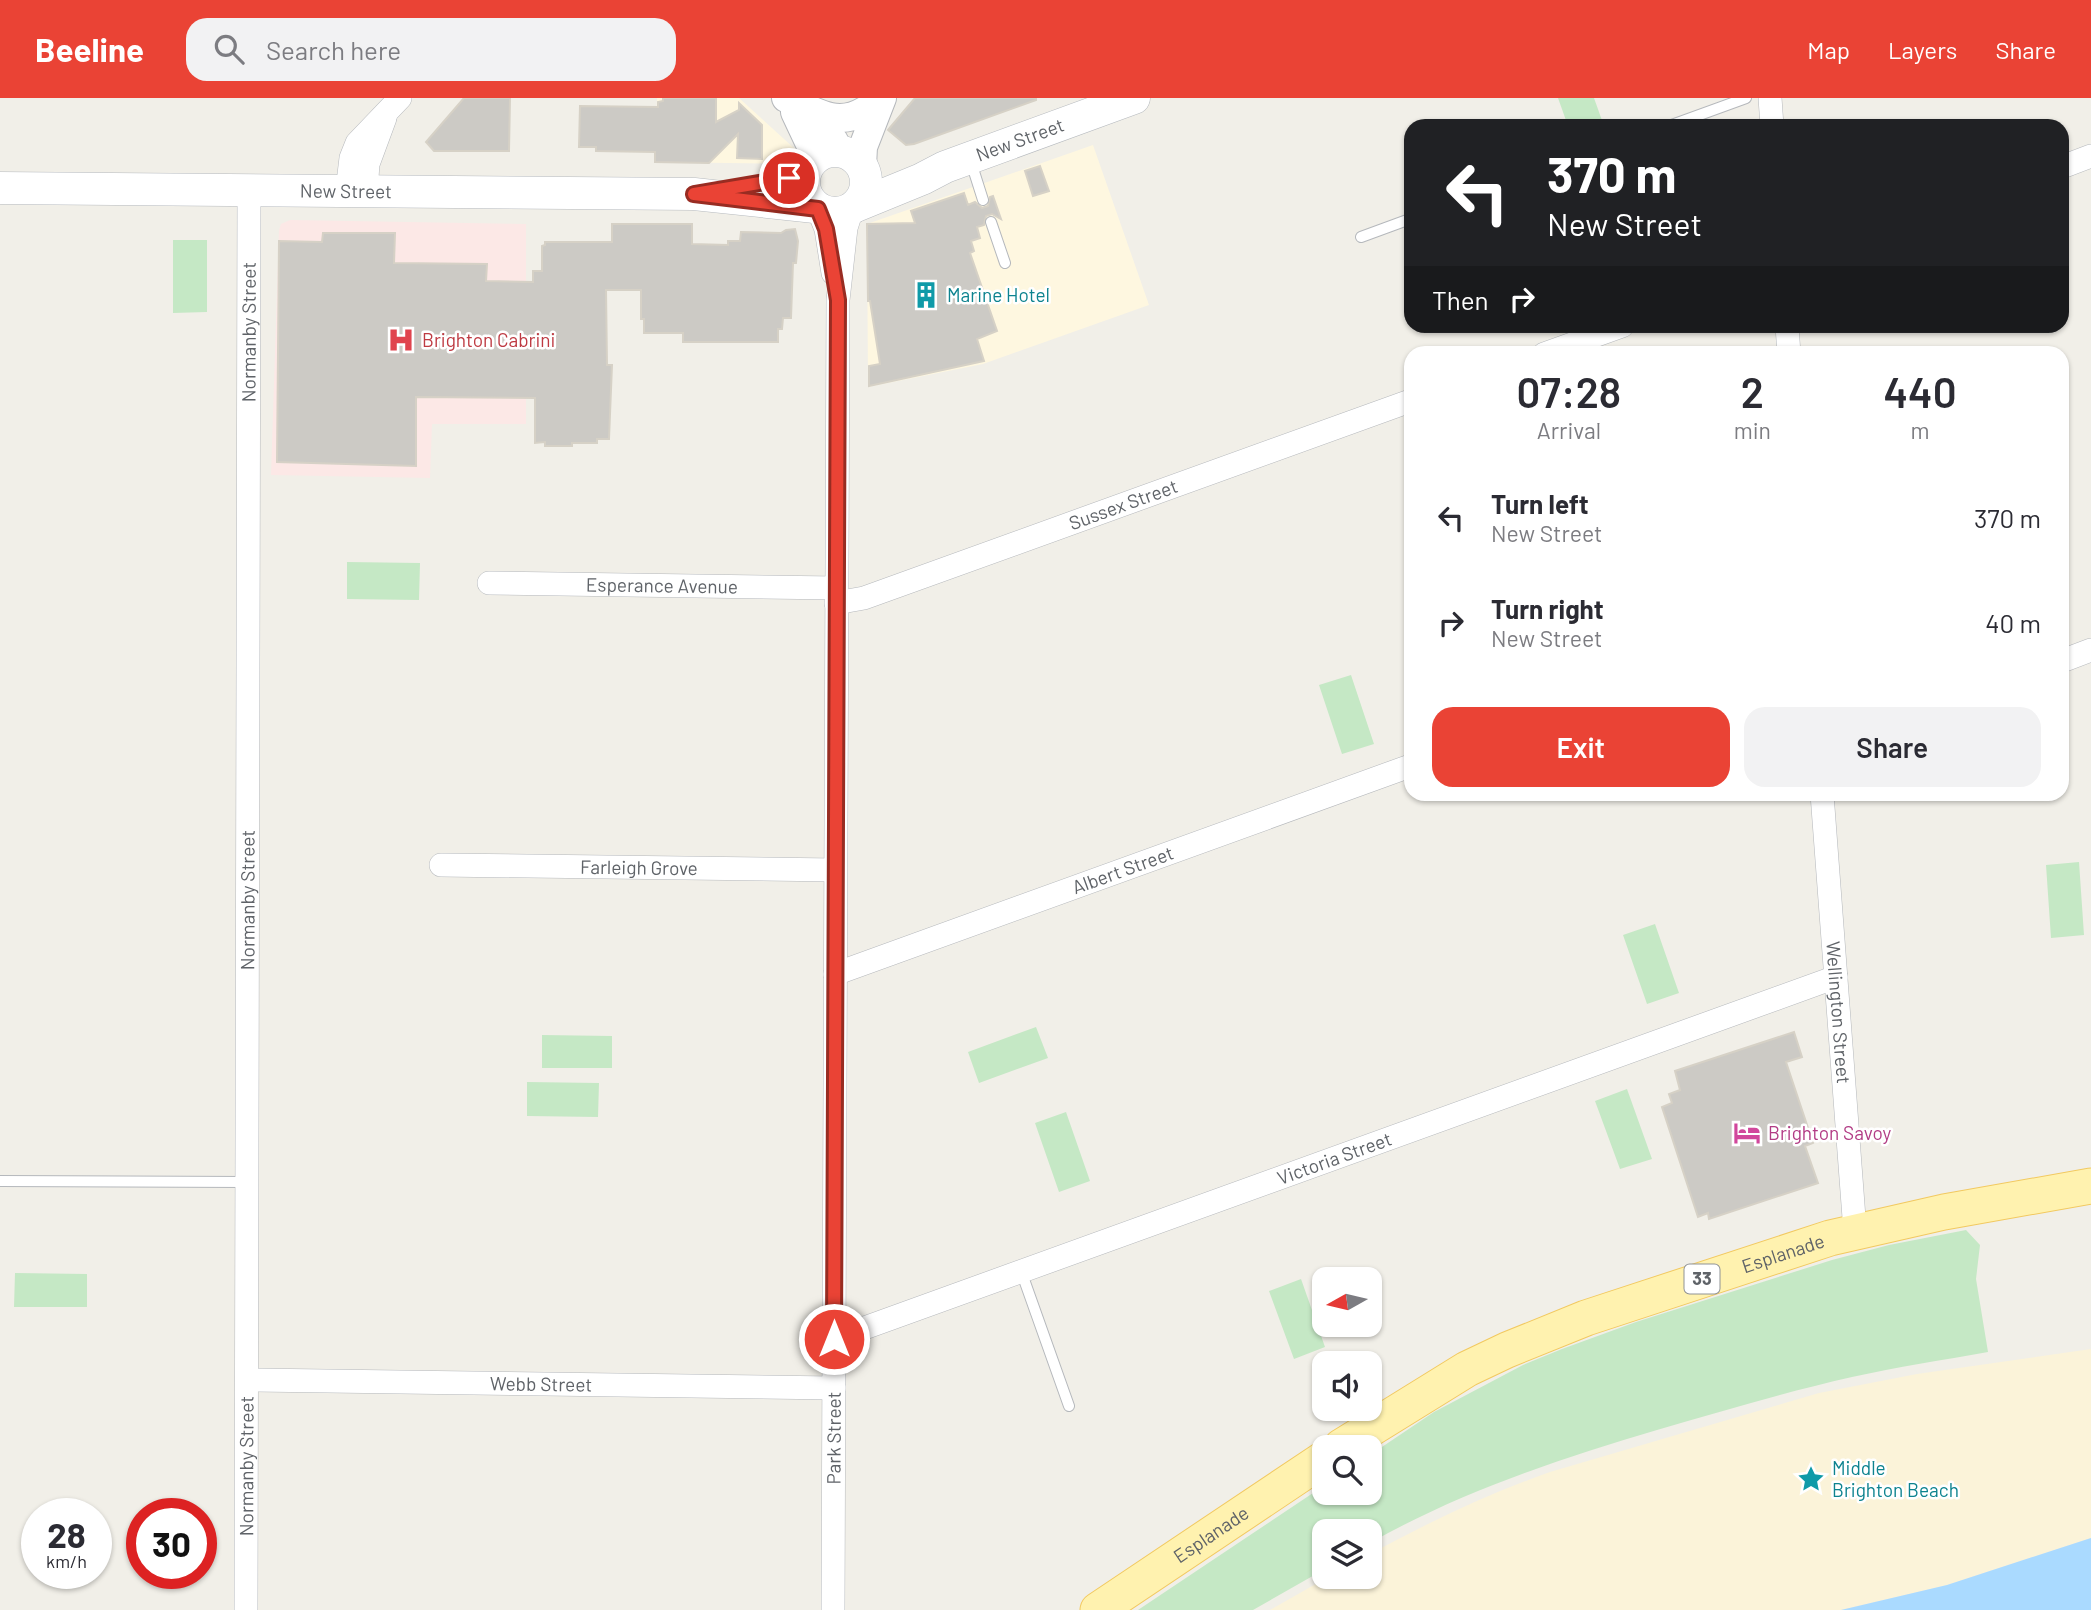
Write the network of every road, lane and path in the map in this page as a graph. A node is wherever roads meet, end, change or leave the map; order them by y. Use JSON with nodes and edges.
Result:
{"nodes":[{"id":1,"x":1134,"y":98,"type":"edge"},
{"id":2,"x":1746,"y":98,"type":"edge"},
{"id":3,"x":1770,"y":98,"type":"edge"},
{"id":4,"x":786,"y":100,"type":"edge"},
{"id":5,"x":874,"y":102,"type":"edge"},
{"id":6,"x":393,"y":106,"type":"edge"},
{"id":7,"x":1688,"y":119,"type":"edge"},
{"id":8,"x":1772,"y":119,"type":"edge"},
{"id":9,"x":2091,"y":156,"type":"edge"},
{"id":10,"x":837,"y":162,"type":"junction"},
{"id":11,"x":957,"y":162,"type":"junction"},
{"id":12,"x":2069,"y":164,"type":"edge"},
{"id":13,"x":0,"y":188,"type":"edge"},
{"id":14,"x":249,"y":190,"type":"junction"},
{"id":15,"x":356,"y":191,"type":"junction"},
{"id":16,"x":694,"y":194,"type":"junction"},
{"id":17,"x":983,"y":200,"type":"dead end"},
{"id":18,"x":854,"y":207,"type":"junction"},
{"id":19,"x":817,"y":208,"type":"junction"},
{"id":20,"x":1404,"y":221,"type":"edge"},
{"id":21,"x":991,"y":222,"type":"dead end"},
{"id":22,"x":1361,"y":237,"type":"dead end"},
{"id":23,"x":1005,"y":263,"type":"dead end"},
{"id":24,"x":838,"y":300,"type":"junction"},
{"id":25,"x":1602,"y":333,"type":"edge"},
{"id":26,"x":1566,"y":346,"type":"edge"},
{"id":27,"x":1404,"y":403,"type":"edge"},
{"id":28,"x":489,"y":583,"type":"dead end"},
{"id":29,"x":836,"y":596,"type":"junction"},
{"id":30,"x":2091,"y":650,"type":"edge"},
{"id":31,"x":2069,"y":658,"type":"edge"},
{"id":32,"x":1404,"y":768,"type":"edge"},
{"id":33,"x":1823,"y":801,"type":"edge"},
{"id":34,"x":442,"y":865,"type":"dead end"},
{"id":35,"x":835,"y":870,"type":"junction"},
{"id":36,"x":835,"y":974,"type":"junction"},
{"id":37,"x":1836,"y":977,"type":"junction"},
{"id":38,"x":0,"y":1181,"type":"edge"},
{"id":39,"x":248,"y":1182,"type":"junction"},
{"id":40,"x":2091,"y":1186,"type":"edge"},
{"id":41,"x":1855,"y":1231,"type":"junction"},
{"id":42,"x":1021,"y":1271,"type":"junction"},
{"id":43,"x":834,"y":1339,"type":"junction"},
{"id":44,"x":247,"y":1380,"type":"junction"},
{"id":45,"x":834,"y":1388,"type":"junction"},
{"id":46,"x":1069,"y":1406,"type":"dead end"},
{"id":47,"x":1359,"y":1435,"type":"edge"},
{"id":48,"x":1312,"y":1467,"type":"edge"},
{"id":49,"x":246,"y":1610,"type":"edge"},
{"id":50,"x":833,"y":1610,"type":"edge"},
{"id":51,"x":1098,"y":1610,"type":"edge"}],
"edges":[{"from":1,"to":11,"type":"main road","name":"New Street"},
{"from":2,"to":7,"type":"lane"},
{"from":3,"to":8,"type":"street"},
{"from":4,"to":5,"type":"street"},
{"from":4,"to":10,"type":"street"},
{"from":5,"to":10,"type":"street"},
{"from":6,"to":15,"type":"street"},
{"from":9,"to":12,"type":"street"},
{"from":10,"to":11,"type":"main road","name":"New Street"},
{"from":10,"to":16,"type":"main road","name":"New Street"},
{"from":10,"to":18,"type":"main road"},
{"from":10,"to":19,"type":"main road"},
{"from":11,"to":17,"type":"lane"},
{"from":11,"to":18,"type":"main road","name":"New Street"},
{"from":13,"to":14,"type":"main road","name":"New Street"},
{"from":14,"to":15,"type":"main road","name":"New Street"},
{"from":14,"to":39,"type":"street","name":"Normanby Street"},
{"from":15,"to":16,"type":"main road","name":"New Street"},
{"from":16,"to":19,"type":"main road","name":"New Street"},
{"from":18,"to":19,"type":"main road"},
{"from":18,"to":24,"type":"street","name":"Park Street"},
{"from":19,"to":24,"type":"street","name":"Park Street"},
{"from":20,"to":22,"type":"lane"},
{"from":21,"to":23,"type":"lane"},
{"from":24,"to":29,"type":"street","name":"Park Street"},
{"from":25,"to":26,"type":"street"},
{"from":27,"to":29,"type":"street","name":"Sussex Street"},
{"from":28,"to":29,"type":"street","name":"Esperance Avenue"},
{"from":29,"to":35,"type":"street","name":"Park Street"},
{"from":30,"to":31,"type":"street"},
{"from":32,"to":36,"type":"street","name":"Albert Street"},
{"from":33,"to":37,"type":"street","name":"Wellington Street"},
{"from":34,"to":35,"type":"street","name":"Farleigh Grove"},
{"from":35,"to":36,"type":"street","name":"Park Street"},
{"from":36,"to":43,"type":"street","name":"Park Street"},
{"from":37,"to":41,"type":"street","name":"Wellington Street"},
{"from":37,"to":42,"type":"street","name":"Victoria Street"},
{"from":38,"to":39,"type":"lane"},
{"from":39,"to":44,"type":"street","name":"Normanby Street"},
{"from":40,"to":41,"type":"main road","name":"Esplanade","number":"33"},
{"from":41,"to":47,"type":"main road","name":"Esplanade","number":"33"},
{"from":42,"to":43,"type":"street","name":"Victoria Street"},
{"from":42,"to":46,"type":"lane"},
{"from":43,"to":45,"type":"street","name":"Park Street"},
{"from":44,"to":45,"type":"street","name":"Webb Street"},
{"from":44,"to":49,"type":"street","name":"Normanby Street"},
{"from":45,"to":50,"type":"street","name":"Park Street"},
{"from":48,"to":51,"type":"main road","name":"Esplanade"}]}
